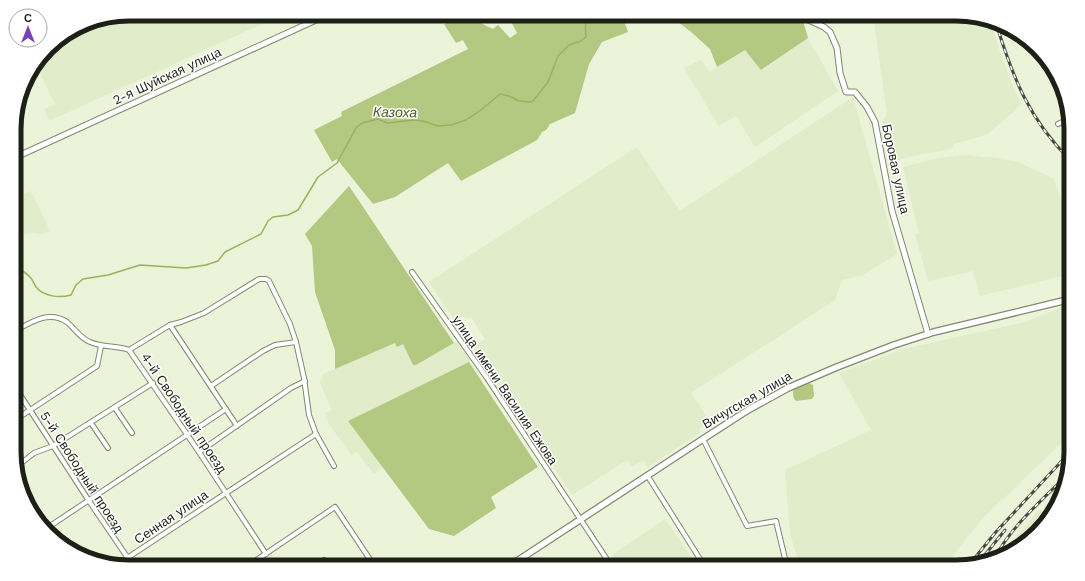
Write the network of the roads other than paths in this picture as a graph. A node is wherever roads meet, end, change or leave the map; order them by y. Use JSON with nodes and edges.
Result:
{"nodes":[{"id":1,"x":314,"y":21,"type":"edge"},
{"id":2,"x":811,"y":21,"type":"edge"},
{"id":3,"x":1063,"y":121,"type":"edge"},
{"id":4,"x":1058,"y":124,"type":"dead end"},
{"id":5,"x":21,"y":155,"type":"edge"},
{"id":6,"x":412,"y":272,"type":"dead end"},
{"id":7,"x":1064,"y":301,"type":"edge"},
{"id":8,"x":170,"y":325,"type":"junction"},
{"id":9,"x":21,"y":328,"type":"edge"},
{"id":10,"x":928,"y":334,"type":"junction"},
{"id":11,"x":296,"y":342,"type":"junction"},
{"id":12,"x":101,"y":346,"type":"junction"},
{"id":13,"x":130,"y":350,"type":"junction"},
{"id":14,"x":305,"y":381,"type":"junction"},
{"id":15,"x":153,"y":383,"type":"junction"},
{"id":16,"x":211,"y":386,"type":"junction"},
{"id":17,"x":21,"y":396,"type":"edge"},
{"id":18,"x":115,"y":408,"type":"junction"},
{"id":19,"x":226,"y":409,"type":"junction"},
{"id":20,"x":30,"y":410,"type":"junction"},
{"id":21,"x":21,"y":416,"type":"edge"},
{"id":22,"x":91,"y":423,"type":"junction"},
{"id":23,"x":237,"y":426,"type":"junction"},
{"id":24,"x":132,"y":433,"type":"dead end"},
{"id":25,"x":316,"y":434,"type":"junction"},
{"id":26,"x":187,"y":435,"type":"junction"},
{"id":27,"x":703,"y":439,"type":"junction"},
{"id":28,"x":53,"y":446,"type":"junction"},
{"id":29,"x":108,"y":448,"type":"dead end"},
{"id":30,"x":199,"y":452,"type":"junction"},
{"id":31,"x":22,"y":463,"type":"edge"},
{"id":32,"x":334,"y":466,"type":"dead end"},
{"id":33,"x":647,"y":475,"type":"junction"},
{"id":34,"x":226,"y":493,"type":"junction"},
{"id":35,"x":89,"y":501,"type":"junction"},
{"id":36,"x":580,"y":519,"type":"junction"},
{"id":37,"x":51,"y":526,"type":"edge"},
{"id":38,"x":266,"y":554,"type":"junction"},
{"id":39,"x":128,"y":559,"type":"joint"},
{"id":40,"x":257,"y":560,"type":"edge"},
{"id":41,"x":370,"y":560,"type":"edge"},
{"id":42,"x":518,"y":560,"type":"edge"},
{"id":43,"x":607,"y":560,"type":"edge"},
{"id":44,"x":701,"y":560,"type":"edge"},
{"id":45,"x":785,"y":560,"type":"edge"}],
"edges":[{"from":1,"to":5,"type":"street","name":"2-я Шуйская улица"},
{"from":2,"to":10,"type":"street","name":"Боровая улица"},
{"from":3,"to":4,"type":"street"},
{"from":6,"to":36,"type":"street","name":"улица имени Василия Ежова"},
{"from":7,"to":10,"type":"main road","name":"Вичугская улица"},
{"from":8,"to":11,"type":"street"},
{"from":8,"to":13,"type":"street"},
{"from":8,"to":16,"type":"street"},
{"from":9,"to":12,"type":"street","name":"4-й Свободный проезд"},
{"from":10,"to":27,"type":"main road","name":"Вичугская улица"},
{"from":11,"to":14,"type":"street"},
{"from":11,"to":16,"type":"street"},
{"from":12,"to":13,"type":"street","name":"4-й Свободный проезд"},
{"from":12,"to":20,"type":"street"},
{"from":13,"to":15,"type":"street","name":"4-й Свободный проезд"},
{"from":14,"to":23,"type":"street"},
{"from":14,"to":25,"type":"street"},
{"from":15,"to":18,"type":"street"},
{"from":15,"to":26,"type":"street","name":"4-й Свободный проезд"},
{"from":16,"to":19,"type":"street"},
{"from":17,"to":20,"type":"street","name":"5-й Свободный проезд"},
{"from":18,"to":22,"type":"street"},
{"from":18,"to":24,"type":"street"},
{"from":19,"to":23,"type":"street"},
{"from":19,"to":26,"type":"street"},
{"from":20,"to":21,"type":"street"},
{"from":20,"to":28,"type":"street","name":"5-й Свободный проезд"},
{"from":22,"to":28,"type":"street"},
{"from":22,"to":29,"type":"street"},
{"from":23,"to":30,"type":"street"},
{"from":25,"to":32,"type":"street"},
{"from":25,"to":34,"type":"street","name":"Сенная улица"},
{"from":26,"to":30,"type":"street","name":"4-й Свободный проезд"},
{"from":26,"to":35,"type":"street"},
{"from":27,"to":33,"type":"main road","name":"Вичугская улица"},
{"from":27,"to":45,"type":"street"},
{"from":28,"to":31,"type":"street"},
{"from":28,"to":35,"type":"street","name":"5-й Свободный проезд"},
{"from":30,"to":34,"type":"street","name":"4-й Свободный проезд"},
{"from":33,"to":36,"type":"main road","name":"Вичугская улица"},
{"from":33,"to":44,"type":"street"},
{"from":34,"to":38,"type":"street","name":"4-й Свободный проезд"},
{"from":34,"to":39,"type":"street","name":"Сенная улица"},
{"from":35,"to":37,"type":"street"},
{"from":35,"to":39,"type":"street","name":"5-й Свободный проезд"},
{"from":36,"to":42,"type":"main road","name":"Вичугская улица"},
{"from":36,"to":43,"type":"street","name":"улица имени Василия Ежова"},
{"from":38,"to":40,"type":"street"},
{"from":38,"to":41,"type":"street"}]}
